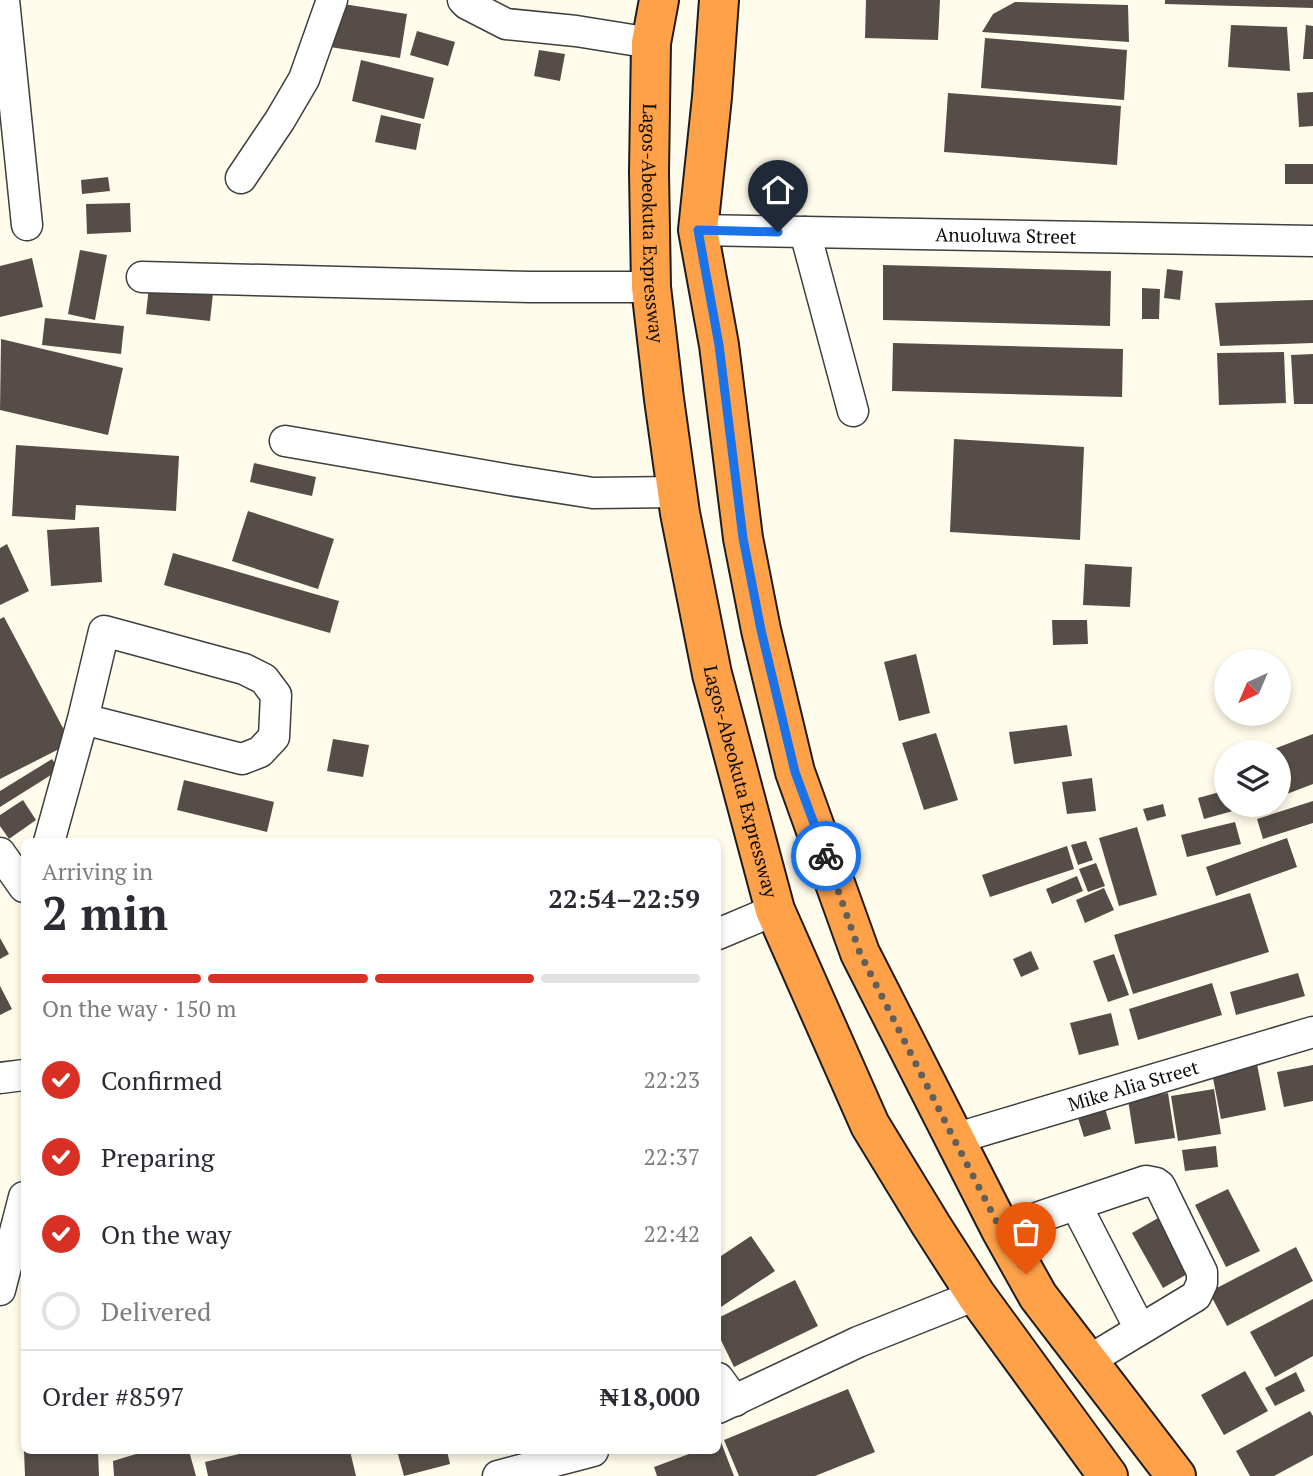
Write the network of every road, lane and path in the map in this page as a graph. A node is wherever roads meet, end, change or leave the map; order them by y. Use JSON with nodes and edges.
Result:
{"nodes":[{"id":1,"x":4,"y":0,"type":"edge"},
{"id":2,"x":332,"y":0,"type":"edge"},
{"id":3,"x":463,"y":0,"type":"edge"},
{"id":4,"x":659,"y":0,"type":"edge"},
{"id":5,"x":719,"y":0,"type":"edge"},
{"id":6,"x":651,"y":43,"type":"junction"},
{"id":7,"x":241,"y":178,"type":"dead end"},
{"id":8,"x":27,"y":225,"type":"dead end"},
{"id":9,"x":698,"y":230,"type":"junction"},
{"id":10,"x":805,"y":232,"type":"junction"},
{"id":11,"x":1313,"y":241,"type":"edge"},
{"id":12,"x":142,"y":276,"type":"dead end"},
{"id":13,"x":651,"y":287,"type":"junction"},
{"id":14,"x":853,"y":411,"type":"dead end"},
{"id":15,"x":285,"y":441,"type":"dead end"},
{"id":16,"x":677,"y":492,"type":"junction"},
{"id":17,"x":83,"y":719,"type":"junction"},
{"id":18,"x":49,"y":838,"type":"edge"},
{"id":19,"x":0,"y":853,"type":"edge"},
{"id":20,"x":21,"y":883,"type":"edge"},
{"id":21,"x":775,"y":910,"type":"junction"},
{"id":22,"x":721,"y":933,"type":"edge"},
{"id":23,"x":1313,"y":1032,"type":"edge"},
{"id":24,"x":21,"y":1075,"type":"edge"},
{"id":25,"x":0,"y":1078,"type":"edge"},
{"id":26,"x":954,"y":1139,"type":"junction"},
{"id":27,"x":1076,"y":1205,"type":"junction"},
{"id":28,"x":21,"y":1209,"type":"edge"},
{"id":29,"x":1001,"y":1230,"type":"junction"},
{"id":30,"x":0,"y":1290,"type":"edge"},
{"id":31,"x":976,"y":1295,"type":"junction"},
{"id":32,"x":1140,"y":1329,"type":"junction"},
{"id":33,"x":1088,"y":1361,"type":"junction"},
{"id":34,"x":723,"y":1395,"type":"edge"},
{"id":35,"x":582,"y":1454,"type":"edge"},
{"id":36,"x":498,"y":1476,"type":"edge"},
{"id":37,"x":1108,"y":1476,"type":"edge"},
{"id":38,"x":1176,"y":1476,"type":"edge"}],
"edges":[{"from":1,"to":8,"type":"street"},
{"from":2,"to":7,"type":"street"},
{"from":3,"to":6,"type":"street"},
{"from":4,"to":6,"type":"highway","name":"Lagos-Abeokuta Expressway"},
{"from":5,"to":9,"type":"highway"},
{"from":6,"to":13,"type":"highway","name":"Lagos-Abeokuta Expressway"},
{"from":9,"to":10,"type":"street","name":"Anuoluwa Street"},
{"from":9,"to":26,"type":"highway"},
{"from":10,"to":11,"type":"street","name":"Anuoluwa Street"},
{"from":10,"to":14,"type":"street"},
{"from":12,"to":13,"type":"street"},
{"from":13,"to":16,"type":"highway","name":"Lagos-Abeokuta Expressway"},
{"from":15,"to":16,"type":"street"},
{"from":16,"to":21,"type":"highway","name":"Lagos-Abeokuta Expressway"},
{"from":17,"to":17,"type":"street"},
{"from":17,"to":18,"type":"street"},
{"from":19,"to":20,"type":"street"},
{"from":21,"to":22,"type":"street"},
{"from":21,"to":31,"type":"highway","name":"Lagos-Abeokuta Expressway"},
{"from":23,"to":26,"type":"street","name":"Mike Alia Street"},
{"from":24,"to":25,"type":"street"},
{"from":26,"to":29,"type":"highway"},
{"from":27,"to":29,"type":"street"},
{"from":27,"to":32,"type":"street"},
{"from":27,"to":32,"type":"street"},
{"from":28,"to":30,"type":"street"},
{"from":29,"to":33,"type":"highway"},
{"from":31,"to":34,"type":"street"},
{"from":31,"to":37,"type":"highway","name":"Lagos-Abeokuta Expressway"},
{"from":32,"to":33,"type":"street"},
{"from":33,"to":38,"type":"highway"},
{"from":35,"to":36,"type":"street"}]}
